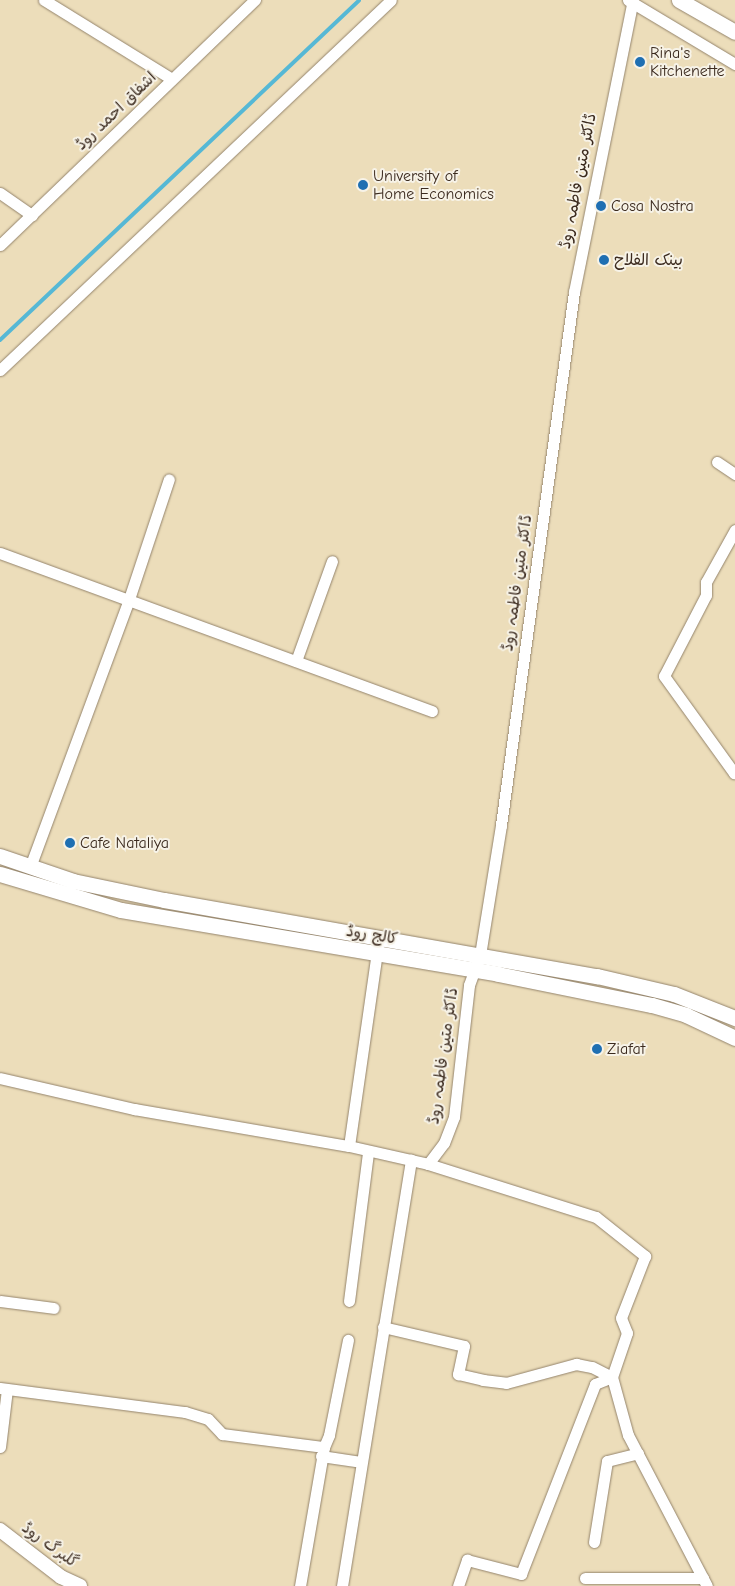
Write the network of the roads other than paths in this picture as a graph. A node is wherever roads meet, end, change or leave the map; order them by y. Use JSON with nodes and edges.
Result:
{"nodes":[{"id":1,"x":44,"y":0,"type":"edge"},
{"id":2,"x":255,"y":0,"type":"edge"},
{"id":3,"x":391,"y":0,"type":"edge"},
{"id":4,"x":679,"y":0,"type":"edge"},
{"id":5,"x":631,"y":1,"type":"edge"},
{"id":6,"x":735,"y":32,"type":"edge"},
{"id":7,"x":735,"y":64,"type":"edge"},
{"id":8,"x":172,"y":79,"type":"junction"},
{"id":9,"x":0,"y":193,"type":"edge"},
{"id":10,"x":32,"y":215,"type":"junction"},
{"id":11,"x":0,"y":246,"type":"edge"},
{"id":12,"x":0,"y":370,"type":"edge"},
{"id":13,"x":717,"y":462,"type":"dead end"},
{"id":14,"x":735,"y":474,"type":"edge"},
{"id":15,"x":169,"y":479,"type":"dead end"},
{"id":16,"x":735,"y":530,"type":"edge"},
{"id":17,"x":0,"y":553,"type":"edge"},
{"id":18,"x":332,"y":561,"type":"dead end"},
{"id":19,"x":129,"y":599,"type":"junction"},
{"id":20,"x":296,"y":660,"type":"junction"},
{"id":21,"x":432,"y":711,"type":"dead end"},
{"id":22,"x":735,"y":770,"type":"edge"},
{"id":23,"x":0,"y":856,"type":"edge"},
{"id":24,"x":30,"y":867,"type":"junction"},
{"id":25,"x":0,"y":874,"type":"edge"},
{"id":26,"x":379,"y":938,"type":"junction"},
{"id":27,"x":376,"y":954,"type":"junction"},
{"id":28,"x":480,"y":955,"type":"junction"},
{"id":29,"x":476,"y":970,"type":"junction"},
{"id":30,"x":735,"y":1018,"type":"edge"},
{"id":31,"x":735,"y":1038,"type":"edge"},
{"id":32,"x":0,"y":1078,"type":"edge"},
{"id":33,"x":349,"y":1146,"type":"junction"},
{"id":34,"x":368,"y":1152,"type":"junction"},
{"id":35,"x":407,"y":1159,"type":"junction"},
{"id":36,"x":428,"y":1164,"type":"junction"},
{"id":37,"x":0,"y":1300,"type":"edge"},
{"id":38,"x":349,"y":1301,"type":"dead end"},
{"id":39,"x":54,"y":1308,"type":"dead end"},
{"id":40,"x":383,"y":1327,"type":"junction"},
{"id":41,"x":348,"y":1340,"type":"dead end"},
{"id":42,"x":612,"y":1377,"type":"junction"},
{"id":43,"x":4,"y":1389,"type":"edge"},
{"id":44,"x":0,"y":1447,"type":"edge"},
{"id":45,"x":322,"y":1451,"type":"junction"},
{"id":46,"x":638,"y":1453,"type":"junction"},
{"id":47,"x":361,"y":1462,"type":"junction"},
{"id":48,"x":0,"y":1530,"type":"edge"},
{"id":49,"x":594,"y":1542,"type":"dead end"},
{"id":50,"x":585,"y":1578,"type":"dead end"},
{"id":51,"x":705,"y":1582,"type":"edge"},
{"id":52,"x":80,"y":1586,"type":"edge"},
{"id":53,"x":300,"y":1586,"type":"edge"},
{"id":54,"x":342,"y":1586,"type":"edge"},
{"id":55,"x":458,"y":1586,"type":"edge"}],
"edges":[{"from":1,"to":8,"type":"street"},
{"from":2,"to":8,"type":"street","name":"اشفاق احمد روڈ"},
{"from":3,"to":12,"type":"street"},
{"from":4,"to":6,"type":"main road"},
{"from":5,"to":7,"type":"street"},
{"from":5,"to":28,"type":"street","name":"ڈاکٹر متین فاطمہ روڈ"},
{"from":8,"to":10,"type":"street","name":"اشفاق احمد روڈ"},
{"from":9,"to":10,"type":"street"},
{"from":10,"to":11,"type":"street","name":"اشفاق احمد روڈ"},
{"from":13,"to":14,"type":"street"},
{"from":15,"to":19,"type":"street"},
{"from":16,"to":22,"type":"street"},
{"from":17,"to":19,"type":"street"},
{"from":18,"to":20,"type":"street"},
{"from":19,"to":20,"type":"street"},
{"from":19,"to":24,"type":"street"},
{"from":20,"to":21,"type":"street"},
{"from":23,"to":24,"type":"main road","name":"کالج روڈ"},
{"from":24,"to":26,"type":"main road","name":"کالج روڈ"},
{"from":25,"to":27,"type":"main road","name":"کالج روڈ"},
{"from":26,"to":27,"type":"street"},
{"from":26,"to":28,"type":"main road","name":"کالج روڈ"},
{"from":27,"to":29,"type":"main road","name":"کالج روڈ"},
{"from":27,"to":33,"type":"street"},
{"from":28,"to":29,"type":"street","name":"ڈاکٹر متین فاطمہ روڈ"},
{"from":28,"to":30,"type":"main road","name":"کالج روڈ"},
{"from":29,"to":31,"type":"main road","name":"کالج روڈ"},
{"from":29,"to":36,"type":"street","name":"ڈاکٹر متین فاطمہ روڈ"},
{"from":32,"to":33,"type":"street"},
{"from":33,"to":34,"type":"street"},
{"from":34,"to":35,"type":"street"},
{"from":34,"to":38,"type":"street"},
{"from":35,"to":36,"type":"street"},
{"from":35,"to":40,"type":"street"},
{"from":36,"to":42,"type":"street"},
{"from":37,"to":39,"type":"street"},
{"from":40,"to":42,"type":"street"},
{"from":40,"to":47,"type":"street"},
{"from":41,"to":45,"type":"street"},
{"from":42,"to":46,"type":"street"},
{"from":42,"to":55,"type":"street"},
{"from":43,"to":44,"type":"street"},
{"from":43,"to":45,"type":"street"},
{"from":45,"to":47,"type":"street"},
{"from":45,"to":53,"type":"street"},
{"from":46,"to":49,"type":"street"},
{"from":46,"to":51,"type":"street"},
{"from":47,"to":54,"type":"street"},
{"from":48,"to":52,"type":"street","name":"گلبرگ روڈ"},
{"from":50,"to":51,"type":"street"}]}
